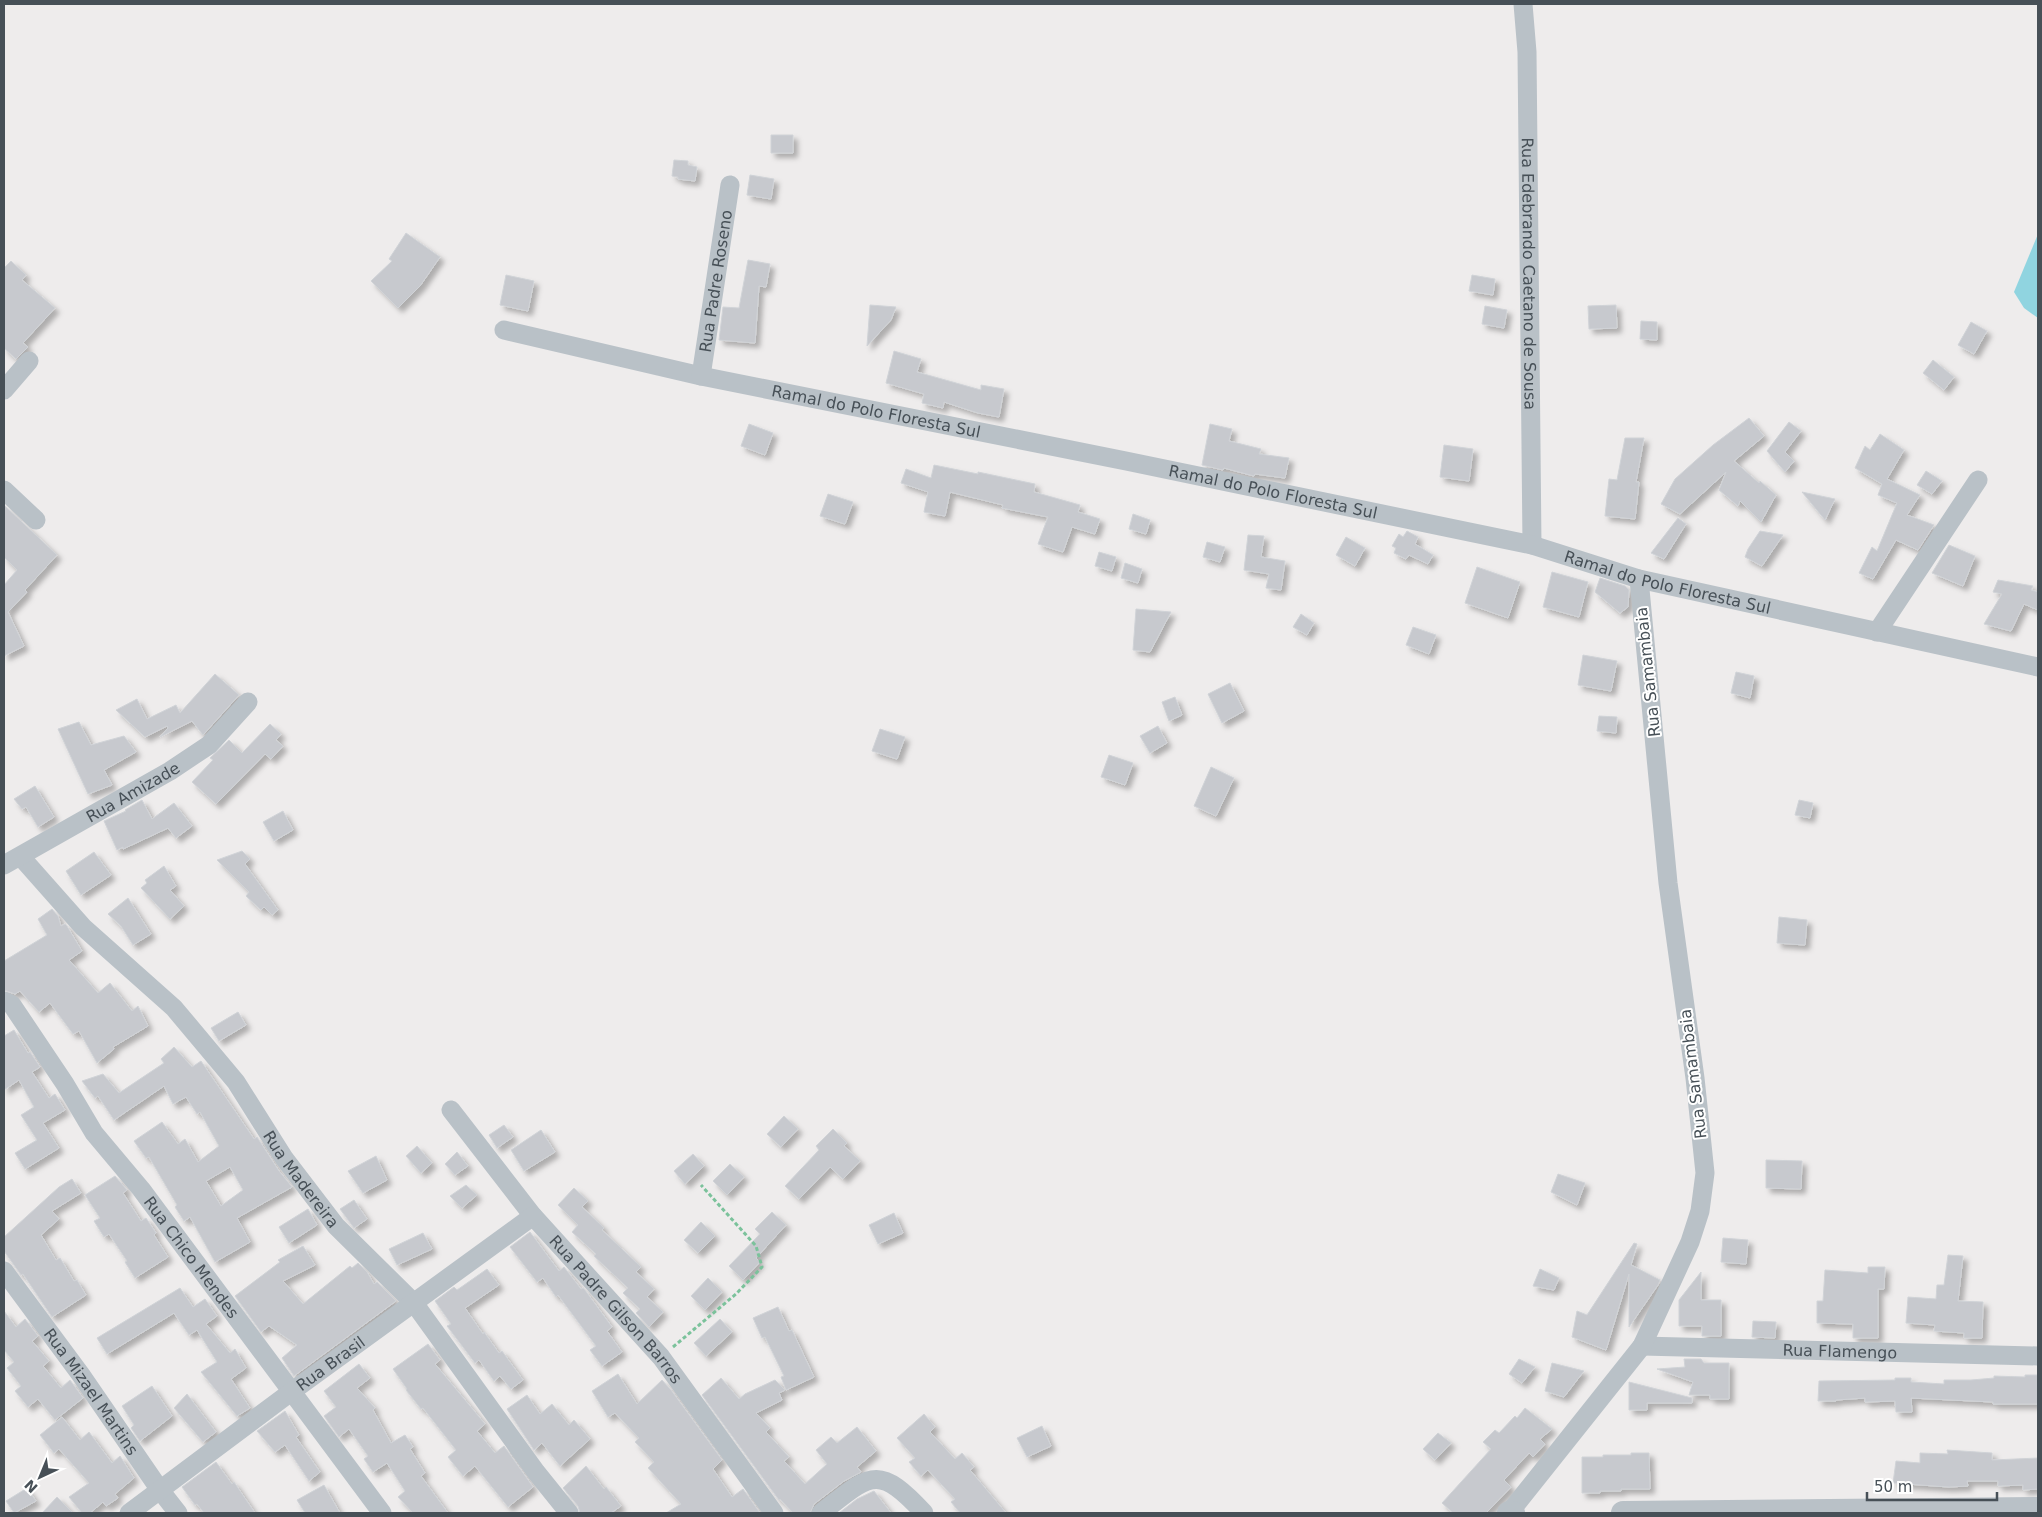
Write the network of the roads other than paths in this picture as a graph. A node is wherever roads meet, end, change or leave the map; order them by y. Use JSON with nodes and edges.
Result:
{"nodes":[{"id":1,"x":1524,"y":4,"type":"edge"},
{"id":2,"x":730,"y":185,"type":"dead end"},
{"id":3,"x":504,"y":330,"type":"dead end"},
{"id":4,"x":29,"y":361,"type":"dead end"},
{"id":5,"x":700,"y":376,"type":"junction"},
{"id":6,"x":4,"y":390,"type":"edge"},
{"id":7,"x":1978,"y":480,"type":"dead end"},
{"id":8,"x":4,"y":490,"type":"edge"},
{"id":9,"x":36,"y":520,"type":"dead end"},
{"id":10,"x":1532,"y":545,"type":"junction"},
{"id":11,"x":1639,"y":579,"type":"junction"},
{"id":12,"x":1876,"y":632,"type":"junction"},
{"id":13,"x":2038,"y":667,"type":"edge"},
{"id":14,"x":248,"y":702,"type":"dead end"},
{"id":15,"x":21,"y":857,"type":"junction"},
{"id":16,"x":4,"y":865,"type":"edge"},
{"id":17,"x":4,"y":1001,"type":"edge"},
{"id":18,"x":451,"y":1110,"type":"dead end"},
{"id":19,"x":533,"y":1216,"type":"junction"},
{"id":20,"x":4,"y":1271,"type":"edge"},
{"id":21,"x":414,"y":1303,"type":"junction"},
{"id":22,"x":1642,"y":1346,"type":"junction"},
{"id":23,"x":2038,"y":1356,"type":"edge"},
{"id":24,"x":290,"y":1392,"type":"junction"},
{"id":25,"x":160,"y":1490,"type":"junction"},
{"id":26,"x":2038,"y":1509,"type":"edge"},
{"id":27,"x":129,"y":1513,"type":"edge"},
{"id":28,"x":178,"y":1513,"type":"edge"},
{"id":29,"x":382,"y":1513,"type":"edge"},
{"id":30,"x":569,"y":1513,"type":"edge"},
{"id":31,"x":774,"y":1513,"type":"edge"},
{"id":32,"x":821,"y":1513,"type":"edge"},
{"id":33,"x":924,"y":1513,"type":"edge"},
{"id":34,"x":1509,"y":1513,"type":"edge"},
{"id":35,"x":1513,"y":1513,"type":"edge"},
{"id":36,"x":1623,"y":1513,"type":"edge"}],
"edges":[{"from":1,"to":10,"type":"street","name":"Rua Edebrando Caetano de Sousa"},
{"from":2,"to":5,"type":"street","name":"Rua Padre Roseno"},
{"from":3,"to":5,"type":"street","name":"Ramal do Polo Floresta Sul"},
{"from":4,"to":6,"type":"street"},
{"from":5,"to":10,"type":"street","name":"Ramal do Polo Floresta Sul"},
{"from":7,"to":12,"type":"street"},
{"from":8,"to":9,"type":"street"},
{"from":10,"to":11,"type":"street","name":"Ramal do Polo Floresta Sul"},
{"from":11,"to":12,"type":"street","name":"Ramal do Polo Floresta Sul"},
{"from":11,"to":22,"type":"street","name":"Rua Samambaia"},
{"from":12,"to":13,"type":"street","name":"Ramal do Polo Floresta Sul"},
{"from":14,"to":15,"type":"street","name":"Rua Amizade"},
{"from":15,"to":16,"type":"street","name":"Rua Amizade"},
{"from":15,"to":21,"type":"street","name":"Rua Madereira"},
{"from":17,"to":24,"type":"street","name":"Rua Chico Mendes"},
{"from":18,"to":19,"type":"street","name":"Rua Padre Gilson Barros"},
{"from":19,"to":21,"type":"street","name":"Rua Brasil"},
{"from":19,"to":31,"type":"street","name":"Rua Padre Gilson Barros"},
{"from":20,"to":25,"type":"street","name":"Rua Mizael Martins"},
{"from":21,"to":24,"type":"street","name":"Rua Brasil"},
{"from":21,"to":30,"type":"street","name":"Rua Madereira"},
{"from":22,"to":23,"type":"street","name":"Rua Flamengo"},
{"from":22,"to":34,"type":"street","name":"Rua Samambaia"},
{"from":24,"to":25,"type":"street","name":"Rua Brasil"},
{"from":24,"to":29,"type":"street","name":"Rua Chico Mendes"},
{"from":25,"to":27,"type":"street","name":"Rua Brasil"},
{"from":25,"to":28,"type":"street","name":"Rua Mizael Martins"},
{"from":26,"to":36,"type":"street"},
{"from":32,"to":33,"type":"street"},
{"from":34,"to":35,"type":"street"}]}
